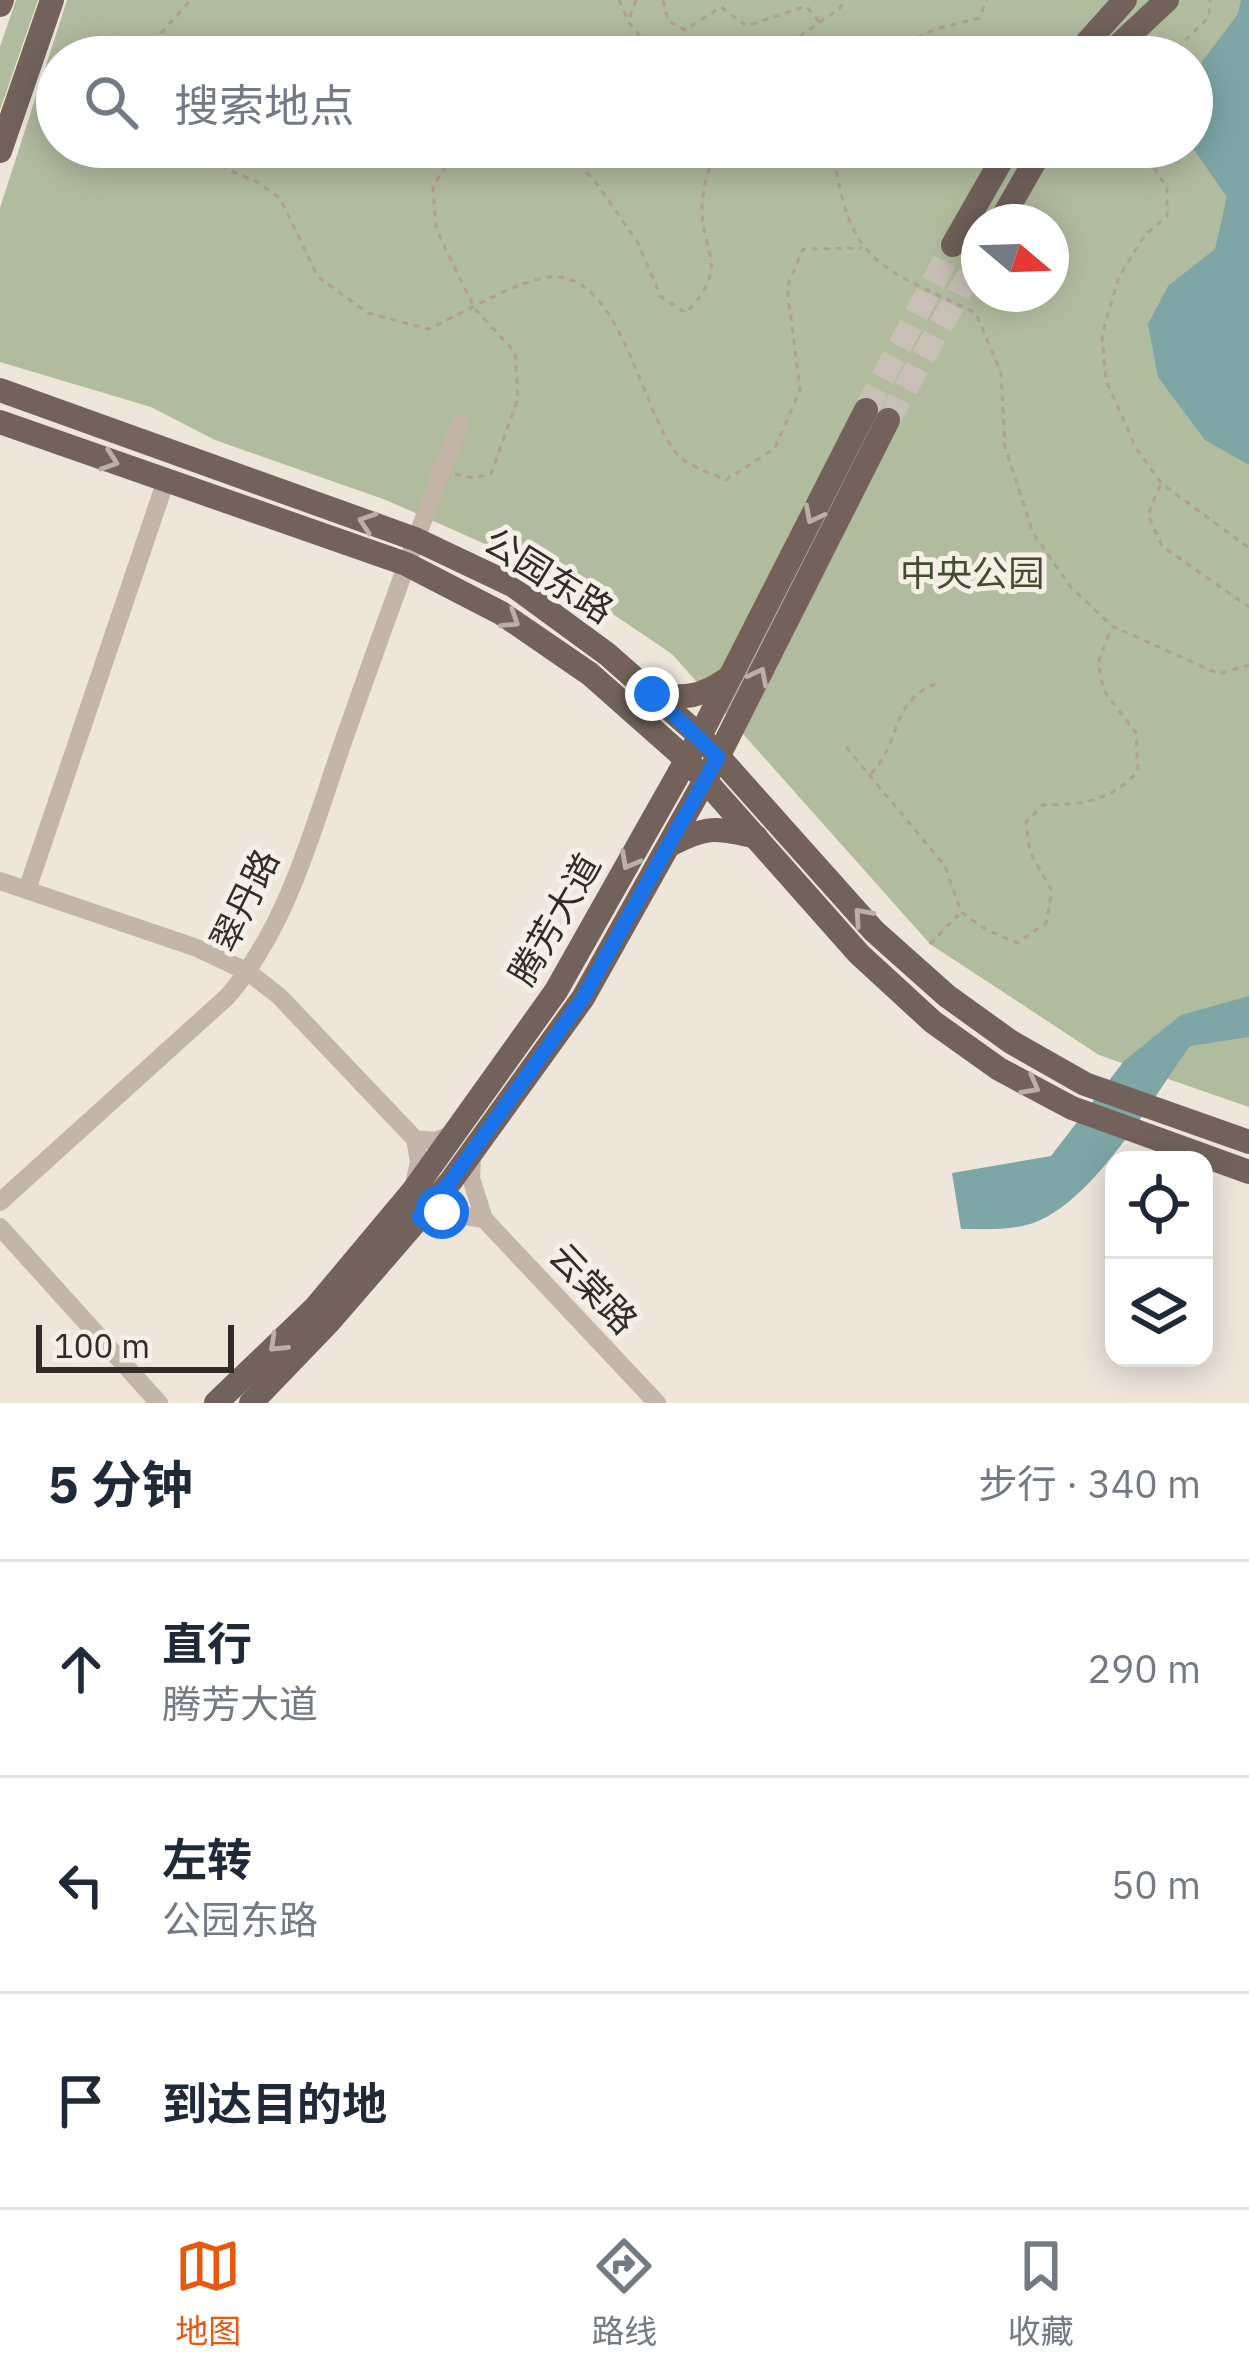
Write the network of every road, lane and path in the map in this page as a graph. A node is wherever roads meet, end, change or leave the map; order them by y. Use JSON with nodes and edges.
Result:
{"nodes":[{"id":1,"x":52,"y":0,"type":"edge"},
{"id":2,"x":191,"y":0,"type":"edge"},
{"id":3,"x":619,"y":0,"type":"edge"},
{"id":4,"x":636,"y":0,"type":"edge"},
{"id":5,"x":663,"y":0,"type":"edge"},
{"id":6,"x":845,"y":0,"type":"edge"},
{"id":7,"x":987,"y":0,"type":"edge"},
{"id":8,"x":1125,"y":0,"type":"edge"},
{"id":9,"x":1210,"y":0,"type":"edge"},
{"id":10,"x":1165,"y":1,"type":"edge"},
{"id":11,"x":628,"y":22,"type":"junction"},
{"id":12,"x":820,"y":23,"type":"junction"},
{"id":13,"x":807,"y":32,"type":"junction"},
{"id":14,"x":40,"y":36,"type":"edge"},
{"id":15,"x":160,"y":36,"type":"edge"},
{"id":16,"x":640,"y":36,"type":"edge"},
{"id":17,"x":801,"y":36,"type":"edge"},
{"id":18,"x":808,"y":36,"type":"edge"},
{"id":19,"x":919,"y":36,"type":"edge"},
{"id":20,"x":1093,"y":36,"type":"edge"},
{"id":21,"x":1128,"y":36,"type":"edge"},
{"id":22,"x":1190,"y":36,"type":"edge"},
{"id":23,"x":36,"y":46,"type":"edge"},
{"id":24,"x":0,"y":151,"type":"edge"},
{"id":25,"x":224,"y":168,"type":"edge"},
{"id":26,"x":444,"y":168,"type":"edge"},
{"id":27,"x":582,"y":168,"type":"edge"},
{"id":28,"x":711,"y":168,"type":"edge"},
{"id":29,"x":836,"y":168,"type":"edge"},
{"id":30,"x":997,"y":168,"type":"edge"},
{"id":31,"x":1031,"y":168,"type":"edge"},
{"id":32,"x":1155,"y":168,"type":"edge"},
{"id":33,"x":1010,"y":204,"type":"edge"},
{"id":34,"x":953,"y":245,"type":"tunnel mouth"},
{"id":35,"x":862,"y":248,"type":"junction"},
{"id":36,"x":475,"y":309,"type":"junction"},
{"id":37,"x":4,"y":390,"type":"edge"},
{"id":38,"x":0,"y":422,"type":"edge"},
{"id":39,"x":460,"y":424,"type":"dead end"},
{"id":40,"x":453,"y":473,"type":"dead end"},
{"id":41,"x":166,"y":480,"type":"junction"},
{"id":42,"x":1161,"y":483,"type":"junction"},
{"id":43,"x":415,"y":538,"type":"junction"},
{"id":44,"x":1249,"y":548,"type":"edge"},
{"id":45,"x":406,"y":564,"type":"junction"},
{"id":46,"x":1249,"y":607,"type":"edge"},
{"id":47,"x":1112,"y":626,"type":"junction"},
{"id":48,"x":1249,"y":664,"type":"edge"},
{"id":49,"x":729,"y":678,"type":"junction"},
{"id":50,"x":937,"y":683,"type":"dead end"},
{"id":51,"x":652,"y":694,"type":"junction"},
{"id":52,"x":700,"y":736,"type":"junction"},
{"id":53,"x":846,"y":747,"type":"dead end"},
{"id":54,"x":686,"y":759,"type":"junction"},
{"id":55,"x":712,"y":768,"type":"junction"},
{"id":56,"x":870,"y":776,"type":"junction"},
{"id":57,"x":756,"y":836,"type":"junction"},
{"id":58,"x":668,"y":846,"type":"junction"},
{"id":59,"x":0,"y":880,"type":"edge"},
{"id":60,"x":26,"y":890,"type":"junction"},
{"id":61,"x":961,"y":912,"type":"junction"},
{"id":62,"x":930,"y":944,"type":"dead end"},
{"id":63,"x":248,"y":972,"type":"junction"},
{"id":64,"x":415,"y":1139,"type":"junction"},
{"id":65,"x":465,"y":1142,"type":"junction"},
{"id":66,"x":1249,"y":1142,"type":"edge"},
{"id":67,"x":1249,"y":1172,"type":"edge"},
{"id":68,"x":413,"y":1191,"type":"junction"},
{"id":69,"x":0,"y":1202,"type":"edge"},
{"id":70,"x":419,"y":1218,"type":"junction"},
{"id":71,"x":484,"y":1219,"type":"junction"},
{"id":72,"x":0,"y":1227,"type":"edge"},
{"id":73,"x":159,"y":1403,"type":"edge"},
{"id":74,"x":216,"y":1403,"type":"edge"},
{"id":75,"x":251,"y":1403,"type":"edge"},
{"id":76,"x":657,"y":1403,"type":"edge"}],
"edges":[{"from":1,"to":14,"type":"main road"},
{"from":2,"to":15,"type":"path"},
{"from":3,"to":11,"type":"path"},
{"from":4,"to":11,"type":"path"},
{"from":5,"to":12,"type":"path"},
{"from":6,"to":12,"type":"path"},
{"from":7,"to":19,"type":"path"},
{"from":8,"to":20,"type":"main road"},
{"from":9,"to":22,"type":"path"},
{"from":10,"to":21,"type":"main road"},
{"from":11,"to":16,"type":"path"},
{"from":12,"to":13,"type":"path"},
{"from":13,"to":17,"type":"path"},
{"from":13,"to":18,"type":"path"},
{"from":23,"to":24,"type":"main road"},
{"from":25,"to":36,"type":"path"},
{"from":26,"to":36,"type":"path"},
{"from":27,"to":28,"type":"path"},
{"from":29,"to":35,"type":"path"},
{"from":30,"to":34,"type":"main road"},
{"from":31,"to":33,"type":"main road"},
{"from":32,"to":42,"type":"path"},
{"from":35,"to":36,"type":"path"},
{"from":35,"to":47,"type":"path"},
{"from":36,"to":40,"type":"path"},
{"from":43,"to":37,"type":"main road","name":"公园东路","one_way":true},
{"from":38,"to":41,"type":"main road","name":"公园东路","one_way":true},
{"from":39,"to":43,"type":"street","name":"翠丹路"},
{"from":41,"to":45,"type":"main road","name":"公园东路"},
{"from":41,"to":60,"type":"street"},
{"from":42,"to":44,"type":"path"},
{"from":42,"to":46,"type":"path"},
{"from":43,"to":45,"type":"street","name":"翠丹路"},
{"from":43,"to":51,"type":"main road","name":"公园东路"},
{"from":45,"to":54,"type":"main road","name":"公园东路","one_way":true},
{"from":45,"to":63,"type":"street","name":"翠丹路"},
{"from":47,"to":48,"type":"path"},
{"from":47,"to":61,"type":"path"},
{"from":49,"to":51,"type":"main road"},
{"from":49,"to":52,"type":"main road","name":"腾芳大道"},
{"from":55,"to":49,"type":"main road","name":"腾芳大道","one_way":true},
{"from":50,"to":56,"type":"path"},
{"from":51,"to":52,"type":"main road","name":"公园东路"},
{"from":52,"to":54,"type":"main road","name":"腾芳大道"},
{"from":52,"to":55,"type":"main road","name":"公园东路"},
{"from":53,"to":56,"type":"path"},
{"from":54,"to":55,"type":"main road","name":"公园东路"},
{"from":54,"to":65,"type":"main road","name":"腾芳大道","one_way":true},
{"from":55,"to":57,"type":"main road","name":"公园东路"},
{"from":55,"to":58,"type":"main road","name":"腾芳大道"},
{"from":66,"to":55,"type":"main road","name":"公园东路","one_way":true},
{"from":56,"to":61,"type":"path"},
{"from":57,"to":58,"type":"main road"},
{"from":57,"to":67,"type":"main road","name":"公园东路","one_way":true},
{"from":58,"to":65,"type":"main road","name":"腾芳大道"},
{"from":59,"to":60,"type":"street"},
{"from":60,"to":63,"type":"street"},
{"from":61,"to":62,"type":"path"},
{"from":63,"to":64,"type":"street"},
{"from":63,"to":69,"type":"street","name":"翠丹路"},
{"from":64,"to":65,"type":"street"},
{"from":64,"to":68,"type":"street"},
{"from":65,"to":68,"type":"main road","name":"腾芳大道"},
{"from":65,"to":70,"type":"main road","name":"腾芳大道"},
{"from":65,"to":71,"type":"street"},
{"from":68,"to":74,"type":"main road","name":"腾芳大道","one_way":true},
{"from":70,"to":71,"type":"street"},
{"from":70,"to":75,"type":"main road","name":"腾芳大道"},
{"from":71,"to":76,"type":"street","name":"云棠路"},
{"from":72,"to":73,"type":"street"}]}
